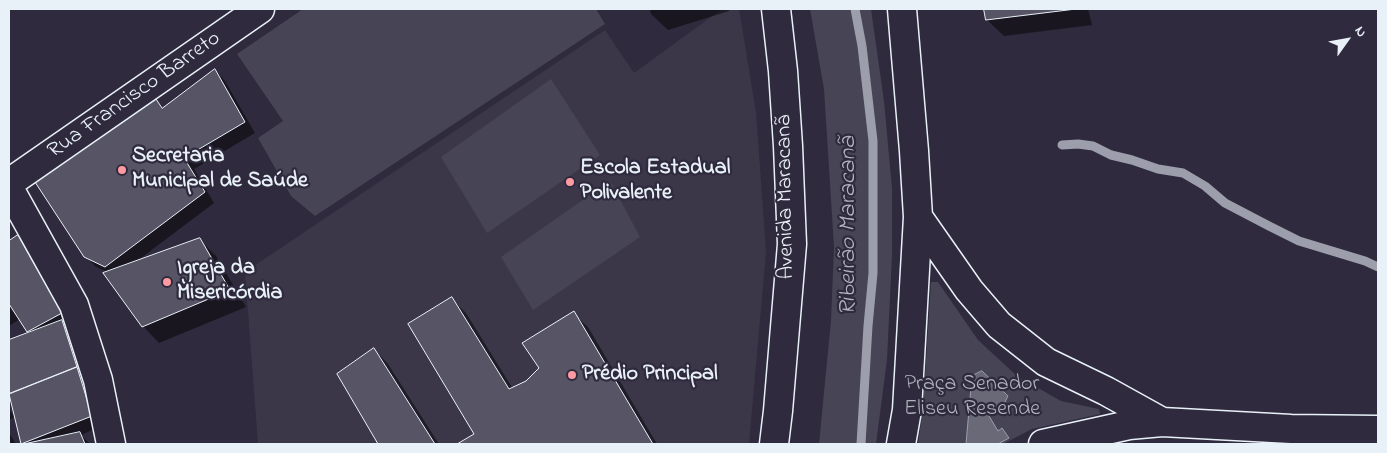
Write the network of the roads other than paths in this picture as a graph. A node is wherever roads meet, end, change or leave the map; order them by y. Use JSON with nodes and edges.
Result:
{"nodes":[{"id":1,"x":260,"y":9,"type":"edge"},
{"id":2,"x":776,"y":9,"type":"edge"},
{"id":3,"x":902,"y":9,"type":"edge"},
{"id":4,"x":9,"y":183,"type":"edge"},
{"id":5,"x":9,"y":188,"type":"edge"},
{"id":6,"x":918,"y":217,"type":"junction"},
{"id":7,"x":1162,"y":422,"type":"junction"},
{"id":8,"x":1378,"y":430,"type":"edge"},
{"id":9,"x":111,"y":444,"type":"edge"},
{"id":10,"x":774,"y":444,"type":"edge"},
{"id":11,"x":901,"y":444,"type":"edge"},
{"id":12,"x":1043,"y":444,"type":"edge"}],
"edges":[{"from":1,"to":4,"type":"main road","name":"Rua Francisco Barreto"},
{"from":2,"to":10,"type":"main road","name":"Avenida Maracanã"},
{"from":3,"to":6,"type":"main road"},
{"from":5,"to":9,"type":"main road"},
{"from":6,"to":7,"type":"main road"},
{"from":6,"to":11,"type":"main road"},
{"from":7,"to":8,"type":"main road"},
{"from":7,"to":12,"type":"main road"}]}
